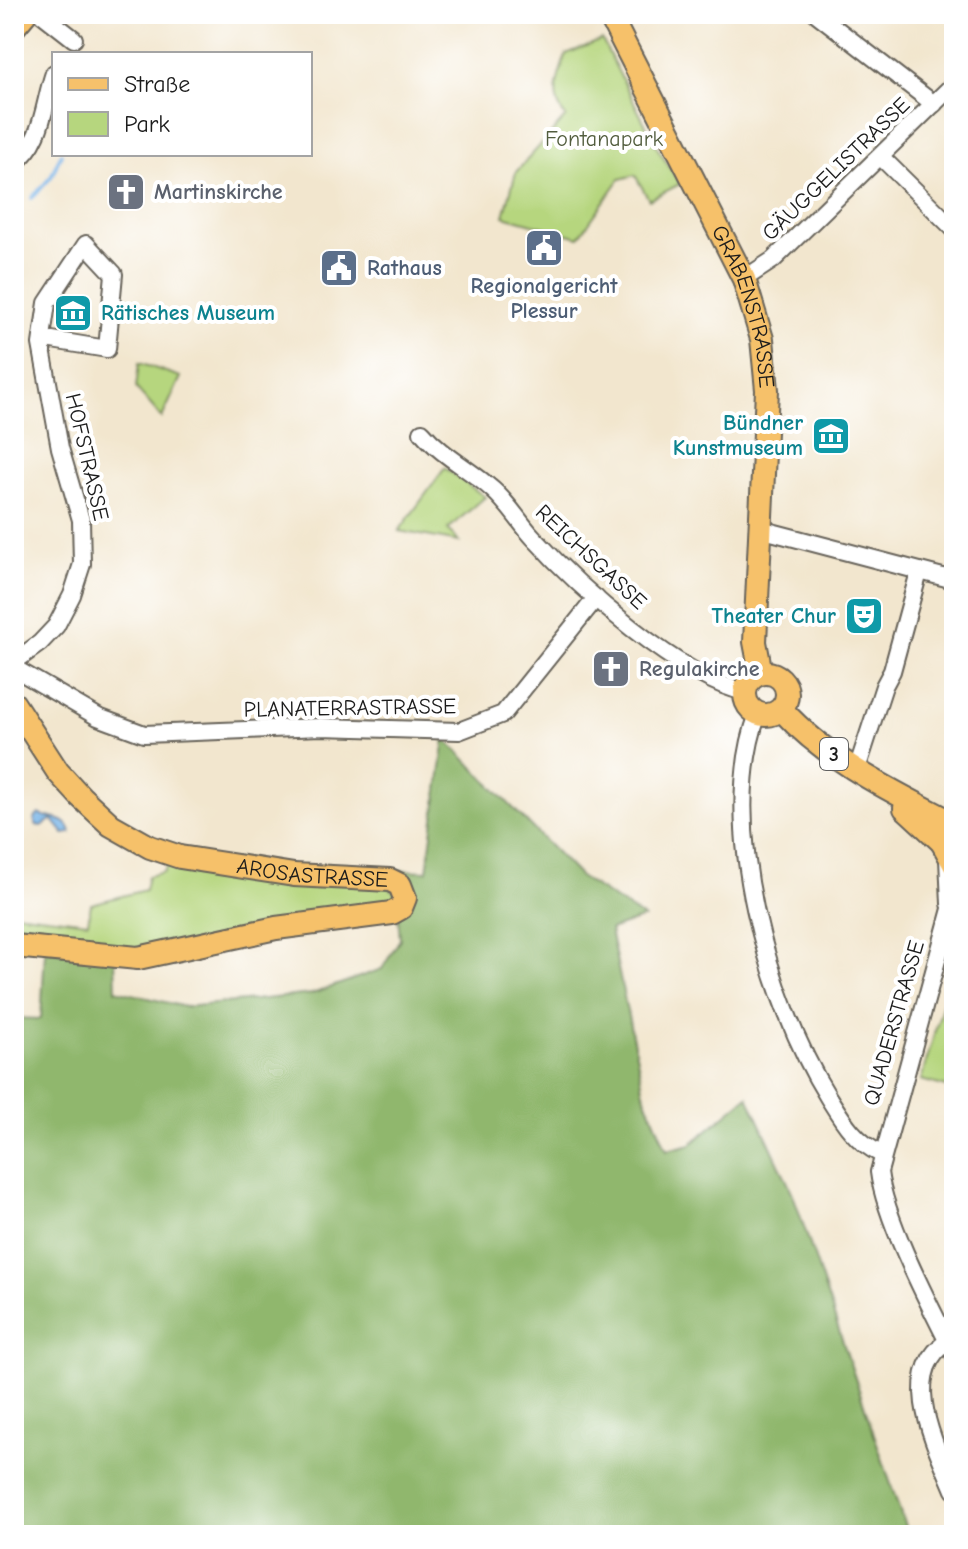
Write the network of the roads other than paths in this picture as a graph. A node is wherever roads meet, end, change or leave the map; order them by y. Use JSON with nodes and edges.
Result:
{"nodes":[{"id":1,"x":25,"y":14,"type":"edge"},
{"id":2,"x":42,"y":14,"type":"edge"},
{"id":3,"x":609,"y":14,"type":"edge"},
{"id":4,"x":817,"y":14,"type":"edge"},
{"id":5,"x":14,"y":27,"type":"edge"},
{"id":6,"x":63,"y":52,"type":"edge"},
{"id":7,"x":52,"y":80,"type":"edge"},
{"id":8,"x":954,"y":84,"type":"edge"},
{"id":9,"x":934,"y":104,"type":"junction"},
{"id":10,"x":881,"y":157,"type":"junction"},
{"id":11,"x":14,"y":163,"type":"edge"},
{"id":12,"x":954,"y":229,"type":"edge"},
{"id":13,"x":744,"y":279,"type":"junction"},
{"id":14,"x":55,"y":288,"type":"junction"},
{"id":15,"x":52,"y":340,"type":"junction"},
{"id":16,"x":422,"y":432,"type":"dead end"},
{"id":17,"x":69,"y":438,"type":"dead end"},
{"id":18,"x":760,"y":529,"type":"junction"},
{"id":19,"x":919,"y":572,"type":"junction"},
{"id":20,"x":954,"y":580,"type":"edge"},
{"id":21,"x":596,"y":598,"type":"junction"},
{"id":22,"x":14,"y":665,"type":"edge"},
{"id":23,"x":761,"y":673,"type":"junction"},
{"id":24,"x":745,"y":692,"type":"junction"},
{"id":25,"x":14,"y":704,"type":"edge"},
{"id":26,"x":782,"y":710,"type":"junction"},
{"id":27,"x":758,"y":714,"type":"junction"},
{"id":28,"x":857,"y":769,"type":"junction"},
{"id":29,"x":950,"y":841,"type":"edge"},
{"id":30,"x":952,"y":901,"type":"edge"},
{"id":31,"x":14,"y":946,"type":"edge"},
{"id":32,"x":881,"y":1154,"type":"junction"},
{"id":33,"x":951,"y":1347,"type":"edge"},
{"id":34,"x":954,"y":1490,"type":"edge"}],
"edges":[{"from":1,"to":5,"type":"main road"},
{"from":2,"to":6,"type":"street"},
{"from":3,"to":13,"type":"main road","name":"GRABENSTRASSE"},
{"from":4,"to":9,"type":"street"},
{"from":7,"to":11,"type":"street"},
{"from":8,"to":9,"type":"street","name":"GÄUGGELISTRASSE"},
{"from":9,"to":10,"type":"street","name":"GÄUGGELISTRASSE"},
{"from":10,"to":12,"type":"street"},
{"from":10,"to":13,"type":"street","name":"GÄUGGELISTRASSE"},
{"from":13,"to":18,"type":"main road","name":"GRABENSTRASSE"},
{"from":14,"to":15,"type":"street"},
{"from":14,"to":15,"type":"street"},
{"from":14,"to":22,"type":"street","name":"HOFSTRASSE"},
{"from":15,"to":17,"type":"street"},
{"from":16,"to":21,"type":"street","name":"REICHSGASSE"},
{"from":18,"to":19,"type":"street"},
{"from":18,"to":23,"type":"main road","name":"GRABENSTRASSE"},
{"from":19,"to":20,"type":"street"},
{"from":19,"to":28,"type":"street"},
{"from":21,"to":22,"type":"street","name":"PLANATERRASTRASSE"},
{"from":21,"to":24,"type":"street","name":"REICHSGASSE"},
{"from":23,"to":24,"type":"main road"},
{"from":23,"to":26,"type":"main road"},
{"from":24,"to":27,"type":"main road"},
{"from":25,"to":31,"type":"main road","name":"AROSASTRASSE"},
{"from":26,"to":27,"type":"main road"},
{"from":26,"to":28,"type":"main road","number":"3"},
{"from":27,"to":32,"type":"street"},
{"from":28,"to":29,"type":"main road","number":"3"},
{"from":29,"to":30,"type":"street","name":"QUADERSTRASSE"},
{"from":30,"to":32,"type":"street","name":"QUADERSTRASSE"},
{"from":32,"to":33,"type":"street","name":"QUADERSTRASSE"},
{"from":33,"to":34,"type":"street"}]}
